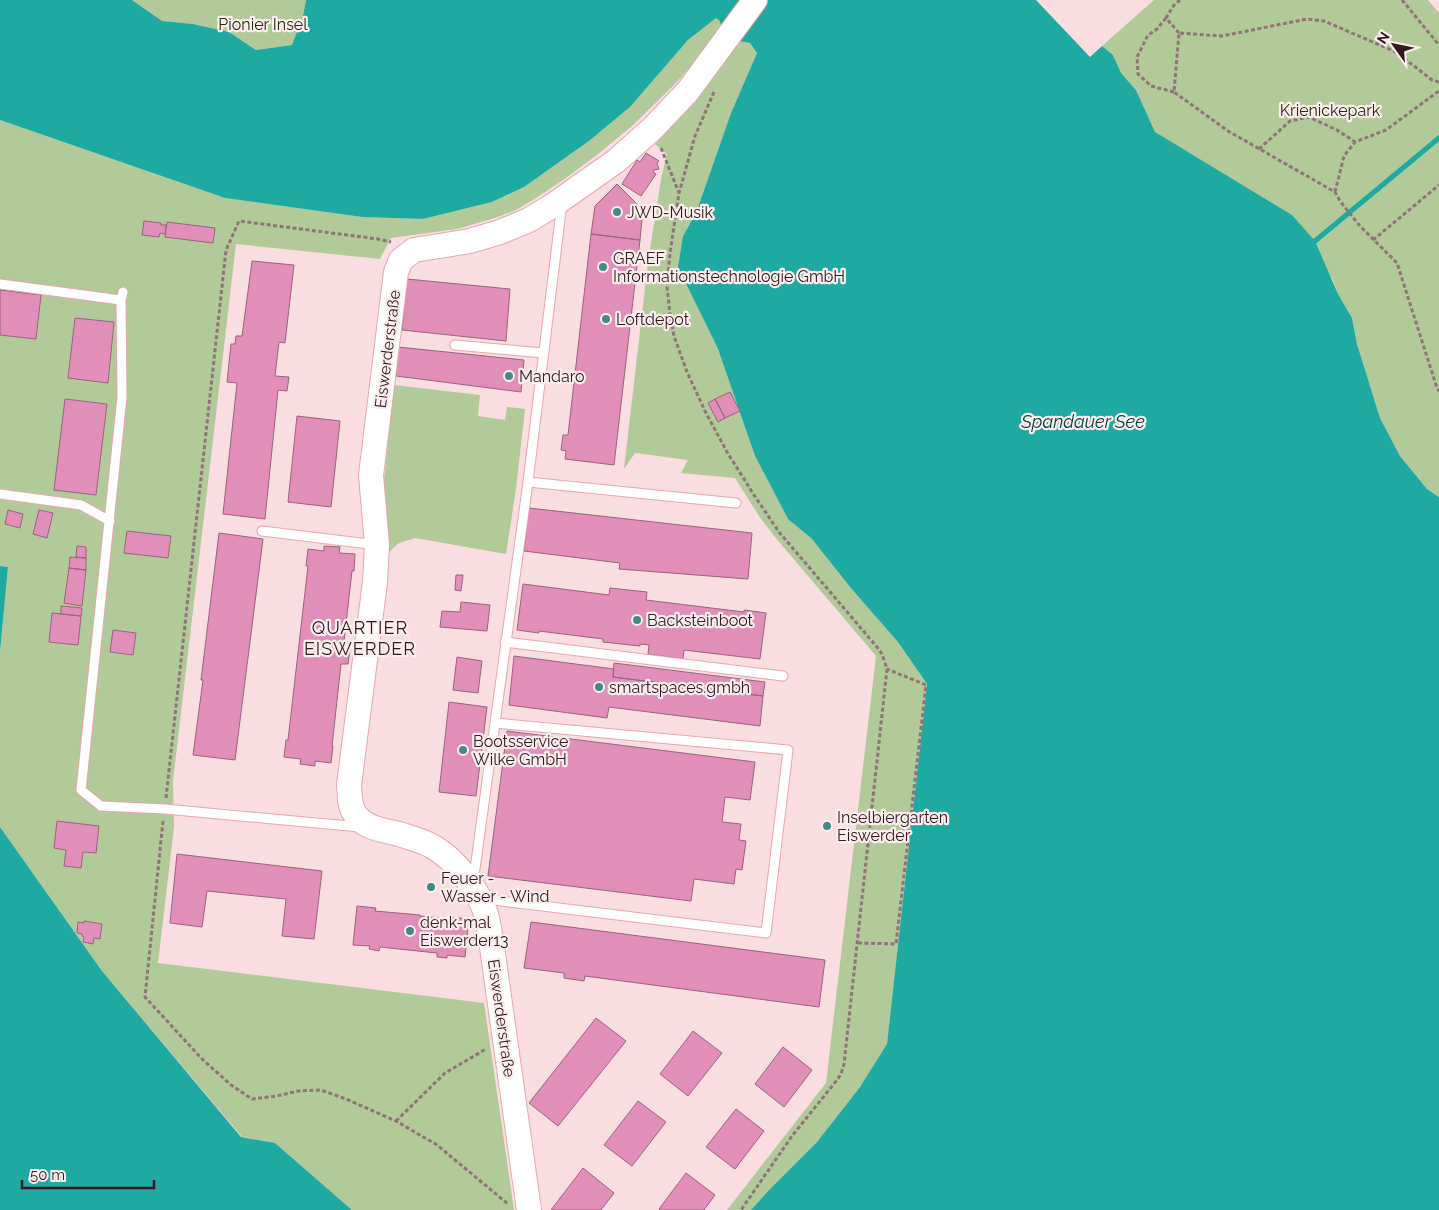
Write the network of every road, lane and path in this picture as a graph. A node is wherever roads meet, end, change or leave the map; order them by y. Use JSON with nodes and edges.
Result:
{"nodes":[{"id":1,"x":755,"y":0,"type":"edge"},
{"id":2,"x":1180,"y":0,"type":"edge"},
{"id":3,"x":1402,"y":0,"type":"edge"},
{"id":4,"x":1166,"y":18,"type":"junction"},
{"id":5,"x":1179,"y":33,"type":"junction"},
{"id":6,"x":1439,"y":45,"type":"edge"},
{"id":7,"x":1439,"y":82,"type":"edge"},
{"id":8,"x":717,"y":85,"type":"dead end"},
{"id":9,"x":1439,"y":91,"type":"edge"},
{"id":10,"x":1174,"y":92,"type":"junction"},
{"id":11,"x":1355,"y":142,"type":"junction"},
{"id":12,"x":660,"y":148,"type":"dead end"},
{"id":13,"x":1259,"y":149,"type":"junction"},
{"id":14,"x":1439,"y":185,"type":"edge"},
{"id":15,"x":1335,"y":192,"type":"junction"},
{"id":16,"x":679,"y":193,"type":"junction"},
{"id":17,"x":562,"y":200,"type":"junction"},
{"id":18,"x":1373,"y":240,"type":"junction"},
{"id":19,"x":399,"y":244,"type":"dead end"},
{"id":20,"x":0,"y":284,"type":"edge"},
{"id":21,"x":455,"y":345,"type":"dead end"},
{"id":22,"x":543,"y":353,"type":"junction"},
{"id":23,"x":1439,"y":391,"type":"edge"},
{"id":24,"x":528,"y":482,"type":"junction"},
{"id":25,"x":0,"y":494,"type":"edge"},
{"id":26,"x":736,"y":502,"type":"dead end"},
{"id":27,"x":110,"y":521,"type":"junction"},
{"id":28,"x":262,"y":531,"type":"dead end"},
{"id":29,"x":377,"y":545,"type":"junction"},
{"id":30,"x":505,"y":642,"type":"junction"},
{"id":31,"x":887,"y":669,"type":"junction"},
{"id":32,"x":783,"y":676,"type":"dead end"},
{"id":33,"x":495,"y":723,"type":"junction"},
{"id":34,"x":165,"y":808,"type":"junction"},
{"id":35,"x":375,"y":829,"type":"junction"},
{"id":36,"x":475,"y":891,"type":"junction"},
{"id":37,"x":858,"y":943,"type":"junction"},
{"id":38,"x":493,"y":1044,"type":"dead end"},
{"id":39,"x":396,"y":1121,"type":"junction"},
{"id":40,"x":515,"y":1210,"type":"edge"},
{"id":41,"x":529,"y":1210,"type":"edge"},
{"id":42,"x":740,"y":1210,"type":"edge"}],
"edges":[{"from":1,"to":17,"type":"street","name":"Eiswerderstraße"},
{"from":2,"to":4,"type":"path"},
{"from":3,"to":6,"type":"path"},
{"from":4,"to":5,"type":"path"},
{"from":4,"to":10,"type":"path"},
{"from":5,"to":7,"type":"path"},
{"from":5,"to":10,"type":"path"},
{"from":8,"to":16,"type":"path"},
{"from":9,"to":11,"type":"path"},
{"from":10,"to":13,"type":"path"},
{"from":11,"to":13,"type":"path"},
{"from":11,"to":15,"type":"path"},
{"from":12,"to":16,"type":"path"},
{"from":13,"to":15,"type":"path"},
{"from":14,"to":18,"type":"path"},
{"from":15,"to":18,"type":"path"},
{"from":16,"to":31,"type":"path"},
{"from":17,"to":22,"type":"lane"},
{"from":17,"to":29,"type":"street","name":"Eiswerderstraße"},
{"from":18,"to":23,"type":"path"},
{"from":19,"to":34,"type":"path"},
{"from":20,"to":27,"type":"lane"},
{"from":21,"to":22,"type":"lane"},
{"from":22,"to":24,"type":"lane"},
{"from":24,"to":26,"type":"lane"},
{"from":24,"to":30,"type":"lane"},
{"from":25,"to":27,"type":"lane"},
{"from":27,"to":34,"type":"lane","name":"Eiswerderstraße"},
{"from":28,"to":29,"type":"lane"},
{"from":29,"to":35,"type":"street","name":"Eiswerderstraße"},
{"from":30,"to":32,"type":"lane"},
{"from":30,"to":33,"type":"lane"},
{"from":31,"to":37,"type":"path"},
{"from":31,"to":37,"type":"path"},
{"from":33,"to":36,"type":"lane"},
{"from":33,"to":36,"type":"lane"},
{"from":34,"to":35,"type":"lane","name":"Eiswerderstraße"},
{"from":34,"to":39,"type":"path"},
{"from":35,"to":36,"type":"street","name":"Eiswerderstraße"},
{"from":36,"to":41,"type":"street","name":"Eiswerderstraße"},
{"from":37,"to":42,"type":"path"},
{"from":38,"to":39,"type":"path"},
{"from":39,"to":40,"type":"path"}]}
